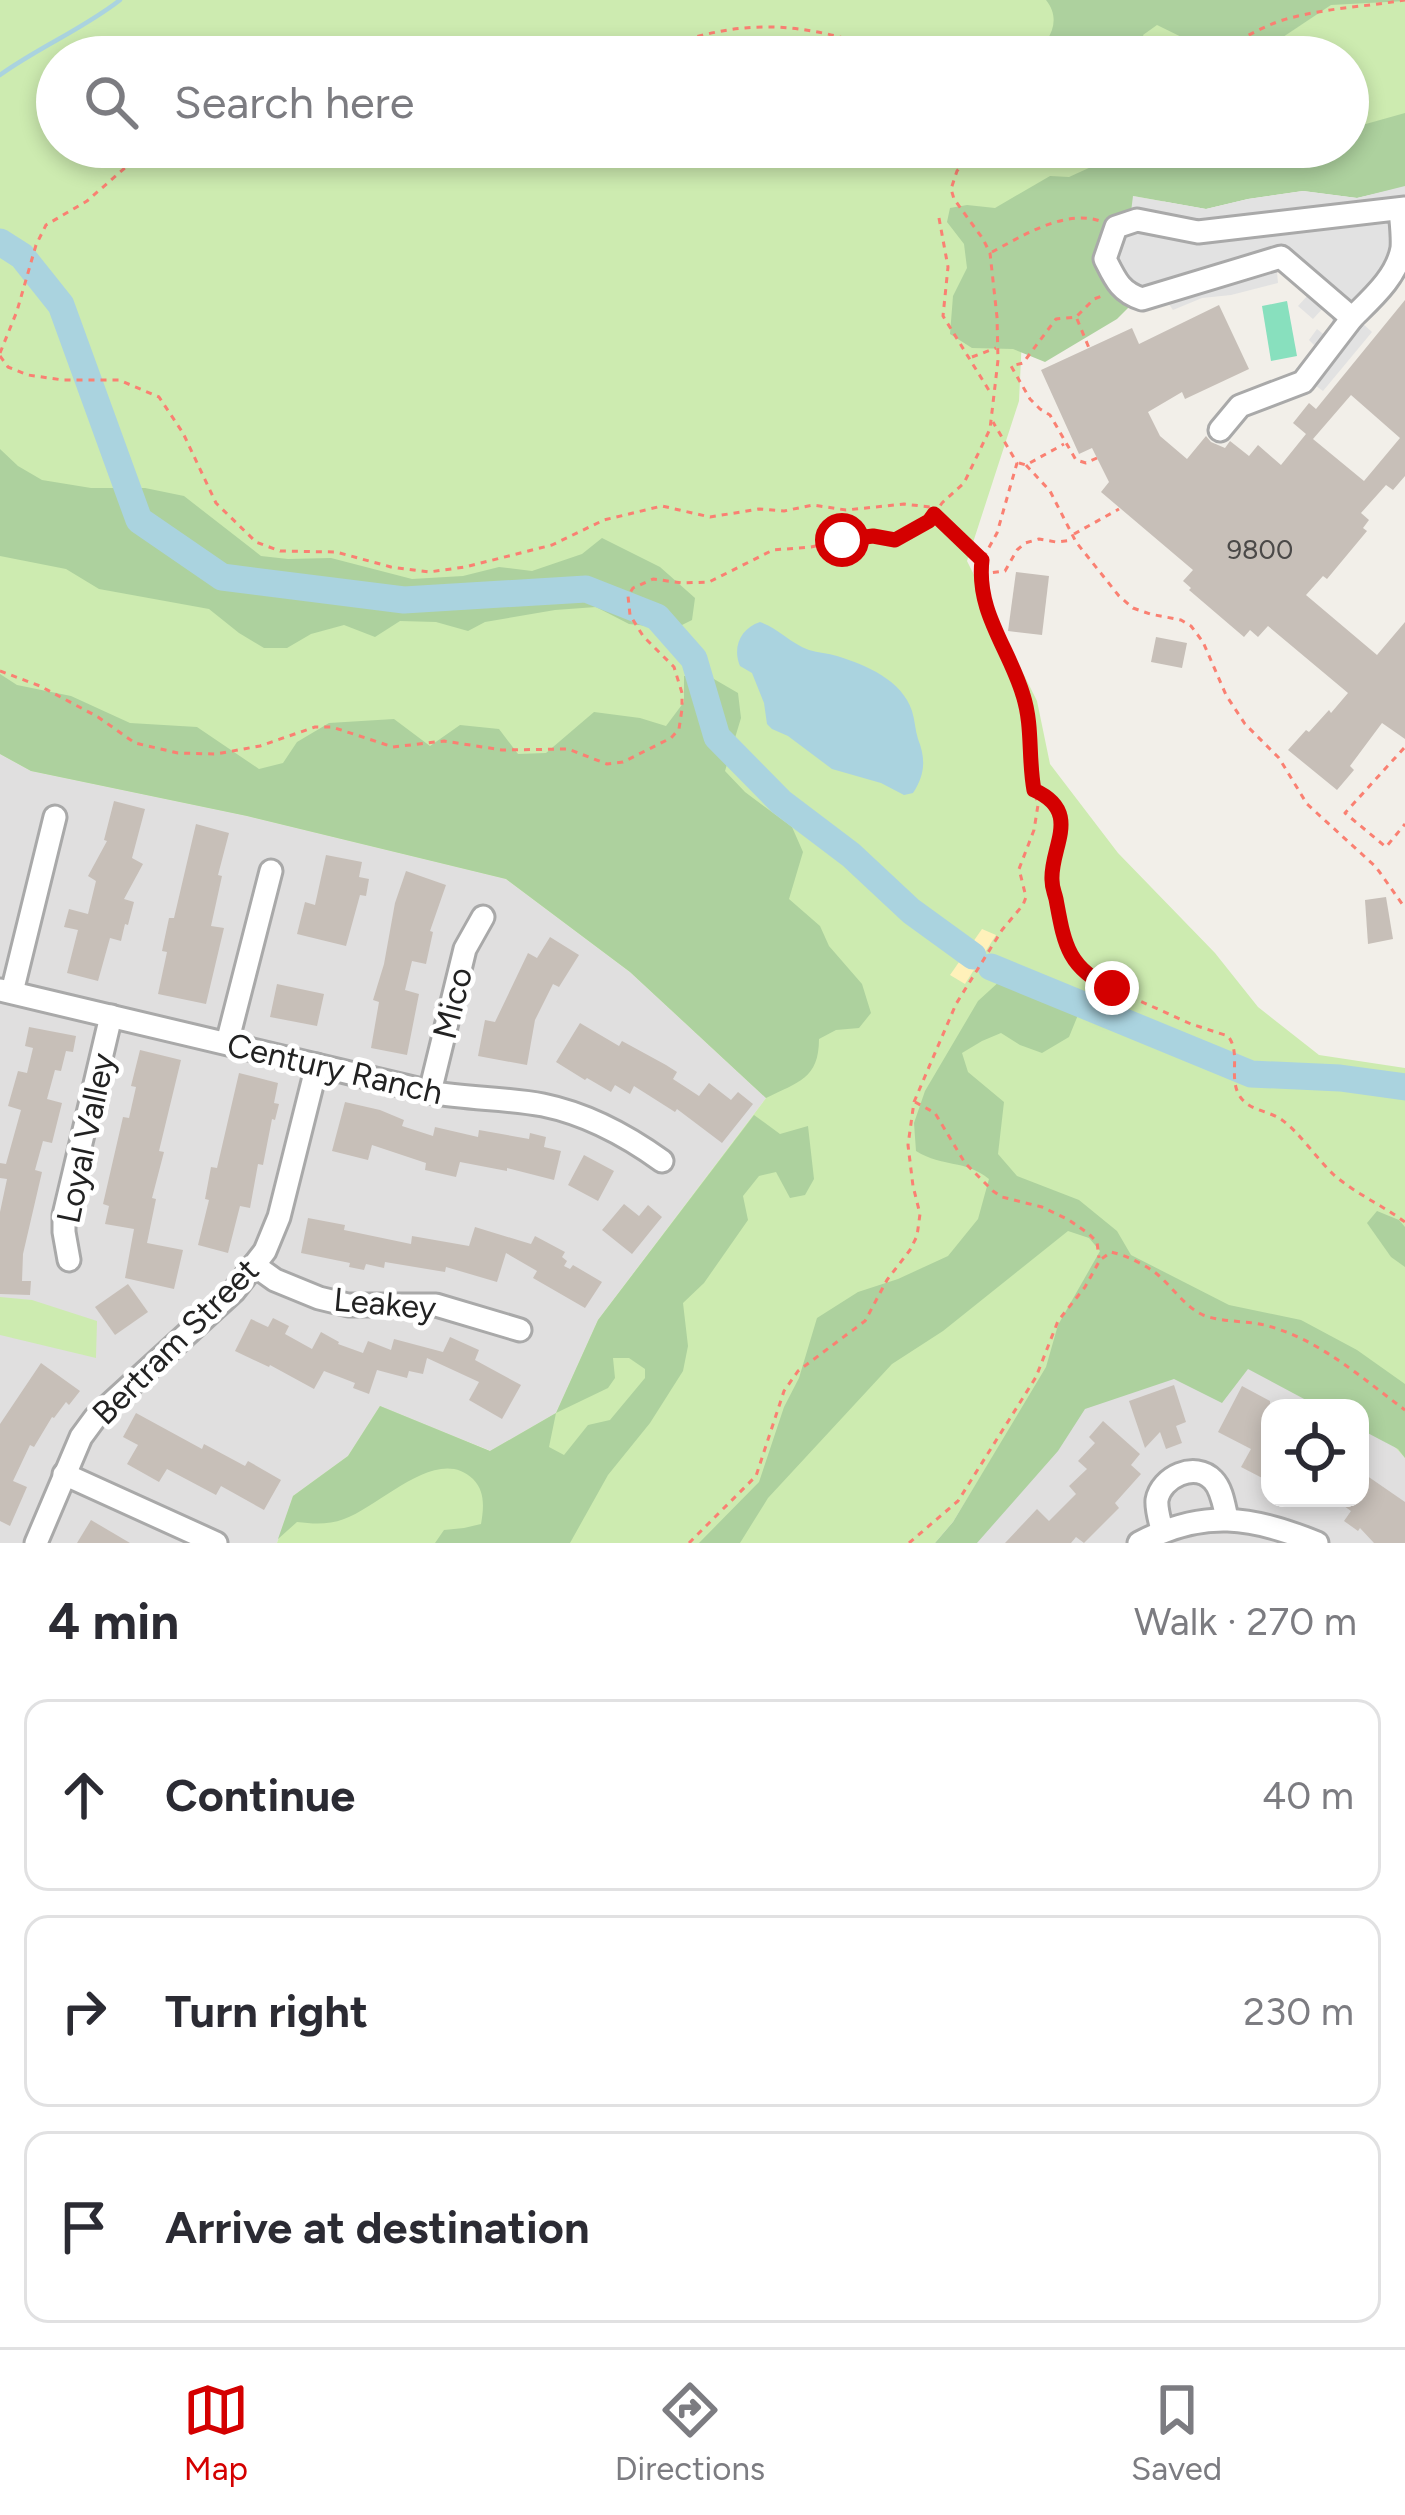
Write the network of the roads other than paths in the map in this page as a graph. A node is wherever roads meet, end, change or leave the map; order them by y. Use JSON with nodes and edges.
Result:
{"nodes":[{"id":1,"x":1402,"y":208,"type":"edge"},
{"id":2,"x":1279,"y":222,"type":"junction"},
{"id":3,"x":1282,"y":257,"type":"junction"},
{"id":4,"x":1352,"y":318,"type":"junction"},
{"id":5,"x":1220,"y":430,"type":"dead end"},
{"id":6,"x":55,"y":817,"type":"dead end"},
{"id":7,"x":271,"y":872,"type":"dead end"},
{"id":8,"x":483,"y":917,"type":"dead end"},
{"id":9,"x":6,"y":991,"type":"edge"},
{"id":10,"x":111,"y":1016,"type":"junction"},
{"id":11,"x":227,"y":1043,"type":"junction"},
{"id":12,"x":317,"y":1065,"type":"junction"},
{"id":13,"x":430,"y":1092,"type":"junction"},
{"id":14,"x":662,"y":1161,"type":"dead end"},
{"id":15,"x":69,"y":1260,"type":"dead end"},
{"id":16,"x":254,"y":1265,"type":"junction"},
{"id":17,"x":520,"y":1330,"type":"dead end"},
{"id":18,"x":64,"y":1474,"type":"junction"},
{"id":19,"x":1227,"y":1518,"type":"junction"},
{"id":20,"x":1162,"y":1530,"type":"junction"},
{"id":21,"x":36,"y":1543,"type":"edge"},
{"id":22,"x":215,"y":1543,"type":"edge"},
{"id":23,"x":1138,"y":1543,"type":"edge"},
{"id":24,"x":1317,"y":1543,"type":"edge"}],
"edges":[{"from":1,"to":2,"type":"street"},
{"from":1,"to":4,"type":"street"},
{"from":2,"to":3,"type":"street"},
{"from":2,"to":3,"type":"street"},
{"from":3,"to":4,"type":"street"},
{"from":4,"to":5,"type":"street"},
{"from":6,"to":9,"type":"street"},
{"from":7,"to":11,"type":"street"},
{"from":8,"to":13,"type":"street","name":"Mico"},
{"from":9,"to":10,"type":"street","name":"Century Ranch"},
{"from":10,"to":11,"type":"street","name":"Century Ranch"},
{"from":10,"to":15,"type":"street","name":"Loyal Valley"},
{"from":11,"to":12,"type":"street","name":"Century Ranch"},
{"from":12,"to":13,"type":"street","name":"Century Ranch"},
{"from":12,"to":16,"type":"street","name":"Bertram Street"},
{"from":13,"to":14,"type":"street","name":"Century Ranch"},
{"from":16,"to":17,"type":"street","name":"Leakey"},
{"from":16,"to":18,"type":"street","name":"Bertram Street"},
{"from":18,"to":21,"type":"street","name":"Bertram Street"},
{"from":18,"to":22,"type":"street"},
{"from":19,"to":20,"type":"street"},
{"from":19,"to":20,"type":"street"},
{"from":19,"to":24,"type":"street"},
{"from":20,"to":23,"type":"street"}]}
